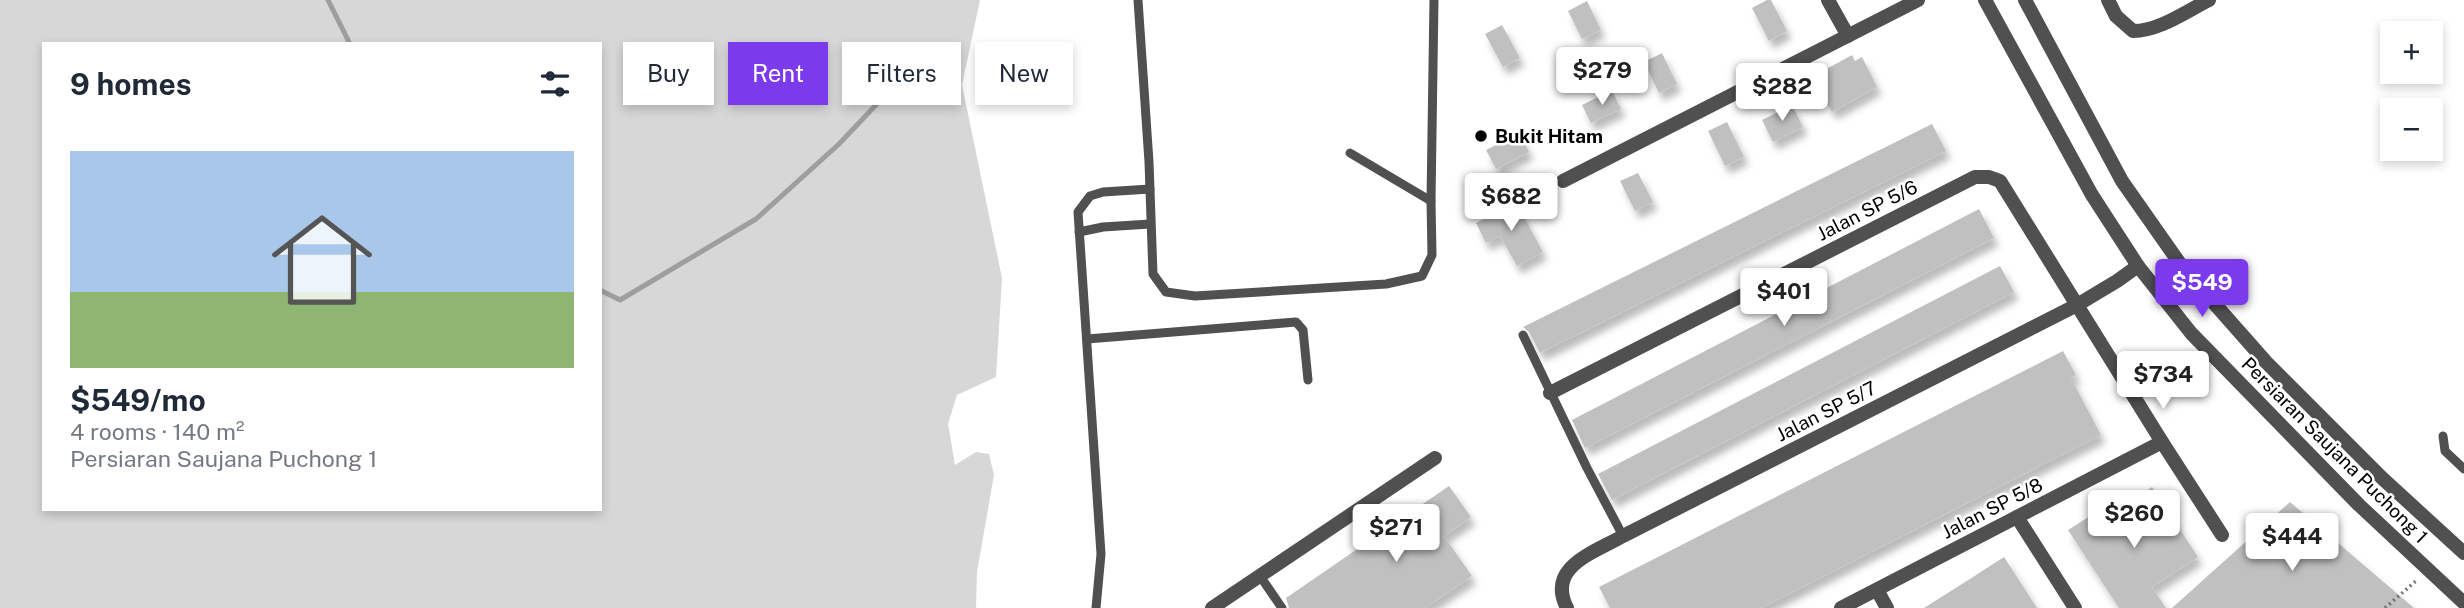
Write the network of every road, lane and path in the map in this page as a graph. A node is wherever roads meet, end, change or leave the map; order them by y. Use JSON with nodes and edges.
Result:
{"nodes":[{"id":1,"x":1138,"y":0,"type":"edge"},
{"id":2,"x":1434,"y":0,"type":"edge"},
{"id":3,"x":1828,"y":0,"type":"edge"},
{"id":4,"x":1918,"y":0,"type":"edge"},
{"id":5,"x":1985,"y":0,"type":"edge"},
{"id":6,"x":2025,"y":0,"type":"edge"},
{"id":7,"x":2108,"y":0,"type":"edge"},
{"id":8,"x":2209,"y":0,"type":"edge"},
{"id":9,"x":1848,"y":36,"type":"junction"},
{"id":10,"x":1350,"y":153,"type":"dead end"},
{"id":11,"x":1563,"y":181,"type":"dead end"},
{"id":12,"x":1150,"y":189,"type":"junction"},
{"id":13,"x":1431,"y":201,"type":"junction"},
{"id":14,"x":1150,"y":224,"type":"junction"},
{"id":15,"x":1079,"y":232,"type":"junction"},
{"id":16,"x":2138,"y":266,"type":"junction"},
{"id":17,"x":2077,"y":305,"type":"junction"},
{"id":18,"x":1523,"y":335,"type":"dead end"},
{"id":19,"x":1087,"y":339,"type":"junction"},
{"id":20,"x":1308,"y":380,"type":"dead end"},
{"id":21,"x":1550,"y":393,"type":"junction"},
{"id":22,"x":2443,"y":436,"type":"dead end"},
{"id":23,"x":2162,"y":442,"type":"junction"},
{"id":24,"x":1435,"y":458,"type":"dead end"},
{"id":25,"x":2464,"y":469,"type":"edge"},
{"id":26,"x":2017,"y":517,"type":"junction"},
{"id":27,"x":2222,"y":535,"type":"dead end"},
{"id":28,"x":1623,"y":537,"type":"junction"},
{"id":29,"x":2464,"y":553,"type":"edge"},
{"id":30,"x":2429,"y":570,"type":"junction"},
{"id":31,"x":1260,"y":576,"type":"junction"},
{"id":32,"x":1877,"y":590,"type":"junction"},
{"id":33,"x":2464,"y":603,"type":"edge"},
{"id":34,"x":1096,"y":608,"type":"edge"},
{"id":35,"x":1212,"y":608,"type":"edge"},
{"id":36,"x":1282,"y":608,"type":"edge"},
{"id":37,"x":1567,"y":608,"type":"edge"},
{"id":38,"x":1841,"y":608,"type":"edge"},
{"id":39,"x":1887,"y":608,"type":"edge"},
{"id":40,"x":2075,"y":608,"type":"edge"},
{"id":41,"x":2385,"y":608,"type":"edge"}],
"edges":[{"from":1,"to":12,"type":"lane"},
{"from":2,"to":13,"type":"lane"},
{"from":3,"to":9,"type":"street"},
{"from":4,"to":9,"type":"street"},
{"from":5,"to":16,"type":"street","name":"Persiaran Saujana Puchong 1"},
{"from":6,"to":29,"type":"street","name":"Persiaran Saujana Puchong 1"},
{"from":7,"to":8,"type":"street"},
{"from":9,"to":11,"type":"street"},
{"from":10,"to":13,"type":"lane"},
{"from":12,"to":14,"type":"lane"},
{"from":12,"to":15,"type":"lane"},
{"from":13,"to":14,"type":"lane"},
{"from":14,"to":15,"type":"lane"},
{"from":15,"to":19,"type":"lane"},
{"from":16,"to":17,"type":"street","name":"Jalan SP 5/7"},
{"from":16,"to":30,"type":"street","name":"Persiaran Saujana Puchong 1"},
{"from":17,"to":21,"type":"street","name":"Jalan SP 5/6"},
{"from":17,"to":23,"type":"street","name":"Jalan SP 5/6"},
{"from":17,"to":28,"type":"street","name":"Jalan SP 5/7"},
{"from":18,"to":21,"type":"lane"},
{"from":19,"to":20,"type":"lane"},
{"from":19,"to":34,"type":"lane"},
{"from":21,"to":28,"type":"lane"},
{"from":22,"to":25,"type":"lane"},
{"from":23,"to":26,"type":"street","name":"Jalan SP 5/8"},
{"from":23,"to":27,"type":"street","name":"Jalan SP 5/6"},
{"from":24,"to":31,"type":"street"},
{"from":26,"to":32,"type":"street","name":"Jalan SP 5/8"},
{"from":26,"to":40,"type":"street"},
{"from":28,"to":37,"type":"street","name":"Jalan SP 5/7"},
{"from":30,"to":33,"type":"street","name":"Persiaran Saujana Puchong 1"},
{"from":30,"to":41,"type":"path"},
{"from":31,"to":35,"type":"street"},
{"from":31,"to":36,"type":"lane"},
{"from":32,"to":38,"type":"street","name":"Jalan SP 5/8"},
{"from":32,"to":39,"type":"street"}]}
